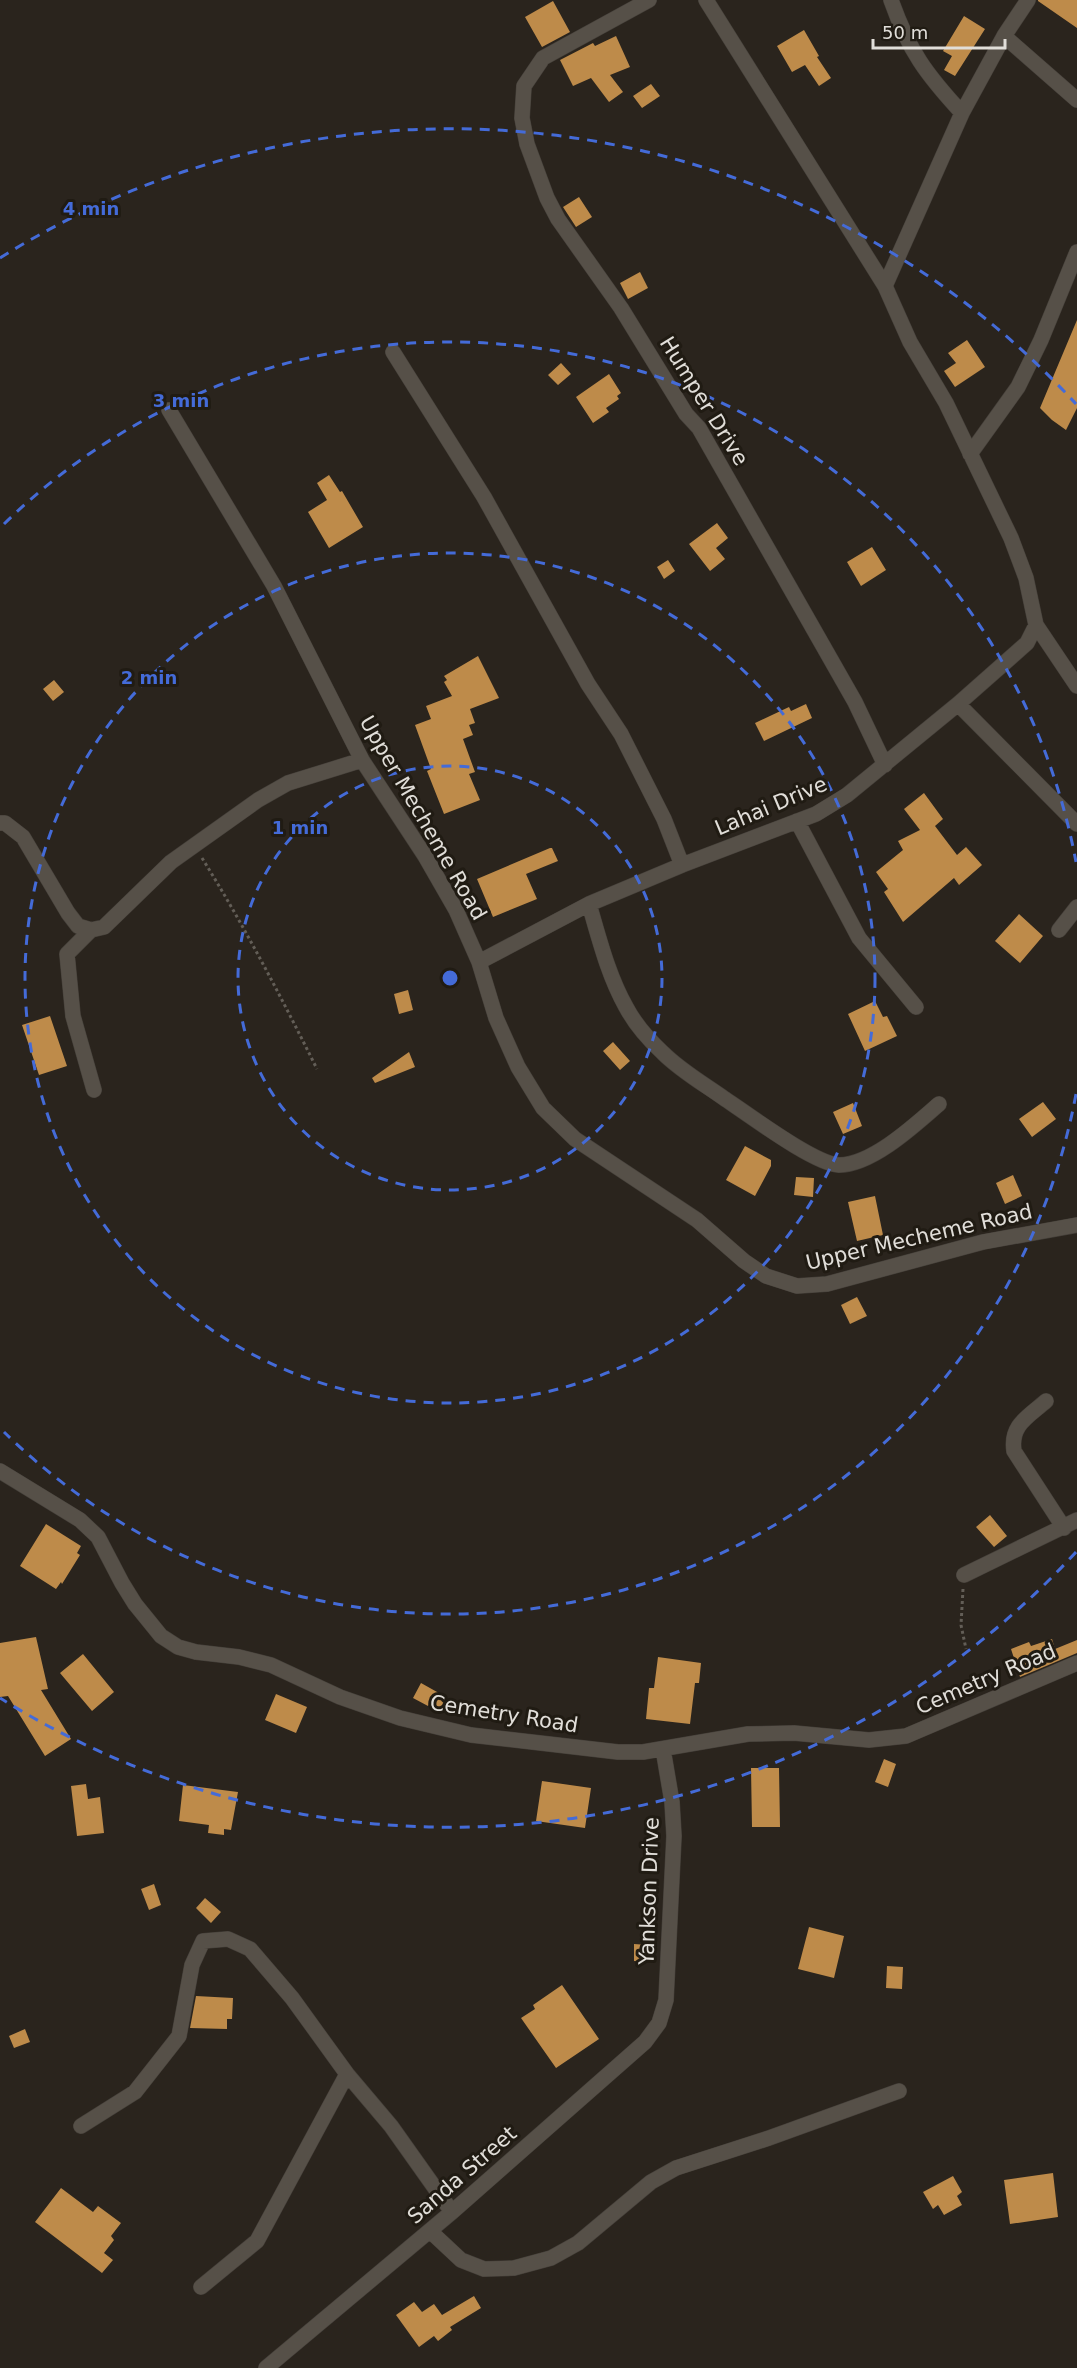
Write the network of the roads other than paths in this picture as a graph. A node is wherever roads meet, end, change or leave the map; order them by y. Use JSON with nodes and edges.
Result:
{"nodes":[{"id":1,"x":649,"y":0,"type":"edge"},
{"id":2,"x":706,"y":0,"type":"edge"},
{"id":3,"x":891,"y":0,"type":"edge"},
{"id":4,"x":1028,"y":0,"type":"edge"},
{"id":5,"x":1004,"y":36,"type":"junction"},
{"id":6,"x":1077,"y":100,"type":"edge"},
{"id":7,"x":962,"y":113,"type":"junction"},
{"id":8,"x":1077,"y":252,"type":"edge"},
{"id":9,"x":885,"y":286,"type":"junction"},
{"id":10,"x":393,"y":352,"type":"dead end"},
{"id":11,"x":168,"y":410,"type":"dead end"},
{"id":12,"x":970,"y":454,"type":"junction"},
{"id":13,"x":1036,"y":626,"type":"junction"},
{"id":14,"x":1077,"y":687,"type":"edge"},
{"id":15,"x":958,"y":704,"type":"junction"},
{"id":16,"x":362,"y":760,"type":"junction"},
{"id":17,"x":885,"y":765,"type":"junction"},
{"id":18,"x":797,"y":821,"type":"junction"},
{"id":19,"x":0,"y":823,"type":"edge"},
{"id":20,"x":1077,"y":824,"type":"edge"},
{"id":21,"x":682,"y":865,"type":"junction"},
{"id":22,"x":589,"y":904,"type":"junction"},
{"id":23,"x":1077,"y":907,"type":"edge"},
{"id":24,"x":91,"y":930,"type":"junction"},
{"id":25,"x":1059,"y":930,"type":"dead end"},
{"id":26,"x":479,"y":962,"type":"junction"},
{"id":27,"x":916,"y":1007,"type":"dead end"},
{"id":28,"x":94,"y":1090,"type":"dead end"},
{"id":29,"x":939,"y":1104,"type":"dead end"},
{"id":30,"x":1077,"y":1225,"type":"edge"},
{"id":31,"x":1046,"y":1401,"type":"dead end"},
{"id":32,"x":0,"y":1471,"type":"edge"},
{"id":33,"x":1071,"y":1524,"type":"edge"},
{"id":34,"x":964,"y":1575,"type":"road end"},
{"id":35,"x":1077,"y":1663,"type":"edge"},
{"id":36,"x":663,"y":1749,"type":"junction"},
{"id":37,"x":666,"y":2000,"type":"joint"},
{"id":38,"x":347,"y":2074,"type":"junction"},
{"id":39,"x":899,"y":2091,"type":"dead end"},
{"id":40,"x":81,"y":2126,"type":"dead end"},
{"id":41,"x":452,"y":2212,"type":"junction"},
{"id":42,"x":430,"y":2231,"type":"junction"},
{"id":43,"x":201,"y":2287,"type":"dead end"},
{"id":44,"x":266,"y":2368,"type":"edge"}],
"edges":[{"from":1,"to":17,"type":"street","name":"Humper Drive"},
{"from":2,"to":9,"type":"street"},
{"from":3,"to":7,"type":"street"},
{"from":4,"to":5,"type":"street"},
{"from":5,"to":6,"type":"street"},
{"from":5,"to":7,"type":"street"},
{"from":7,"to":9,"type":"street"},
{"from":8,"to":12,"type":"street"},
{"from":9,"to":12,"type":"street"},
{"from":10,"to":21,"type":"street"},
{"from":11,"to":16,"type":"street","name":"Upper Mecheme Road"},
{"from":12,"to":13,"type":"street"},
{"from":13,"to":14,"type":"street"},
{"from":13,"to":15,"type":"street","name":"Lahai Drive"},
{"from":15,"to":17,"type":"street","name":"Lahai Drive"},
{"from":15,"to":20,"type":"street"},
{"from":16,"to":24,"type":"street"},
{"from":16,"to":26,"type":"street","name":"Upper Mecheme Road"},
{"from":17,"to":18,"type":"street","name":"Lahai Drive"},
{"from":18,"to":21,"type":"street","name":"Lahai Drive"},
{"from":18,"to":27,"type":"street"},
{"from":19,"to":24,"type":"street"},
{"from":21,"to":22,"type":"street","name":"Lahai Drive"},
{"from":22,"to":26,"type":"street","name":"Lahai Drive"},
{"from":22,"to":29,"type":"street"},
{"from":23,"to":25,"type":"street"},
{"from":24,"to":28,"type":"street"},
{"from":26,"to":30,"type":"street","name":"Upper Mecheme Road"},
{"from":31,"to":33,"type":"street"},
{"from":32,"to":36,"type":"street","name":"Cemetry Road"},
{"from":33,"to":34,"type":"street"},
{"from":35,"to":36,"type":"street","name":"Cemetry Road"},
{"from":36,"to":37,"type":"street","name":"Yankson Drive"},
{"from":37,"to":41,"type":"street","name":"Sanda Street"},
{"from":38,"to":40,"type":"street"},
{"from":38,"to":41,"type":"street"},
{"from":38,"to":43,"type":"street"},
{"from":39,"to":42,"type":"street"},
{"from":41,"to":42,"type":"street","name":"Sanda Street"},
{"from":42,"to":44,"type":"street","name":"Sanda Street"}]}
